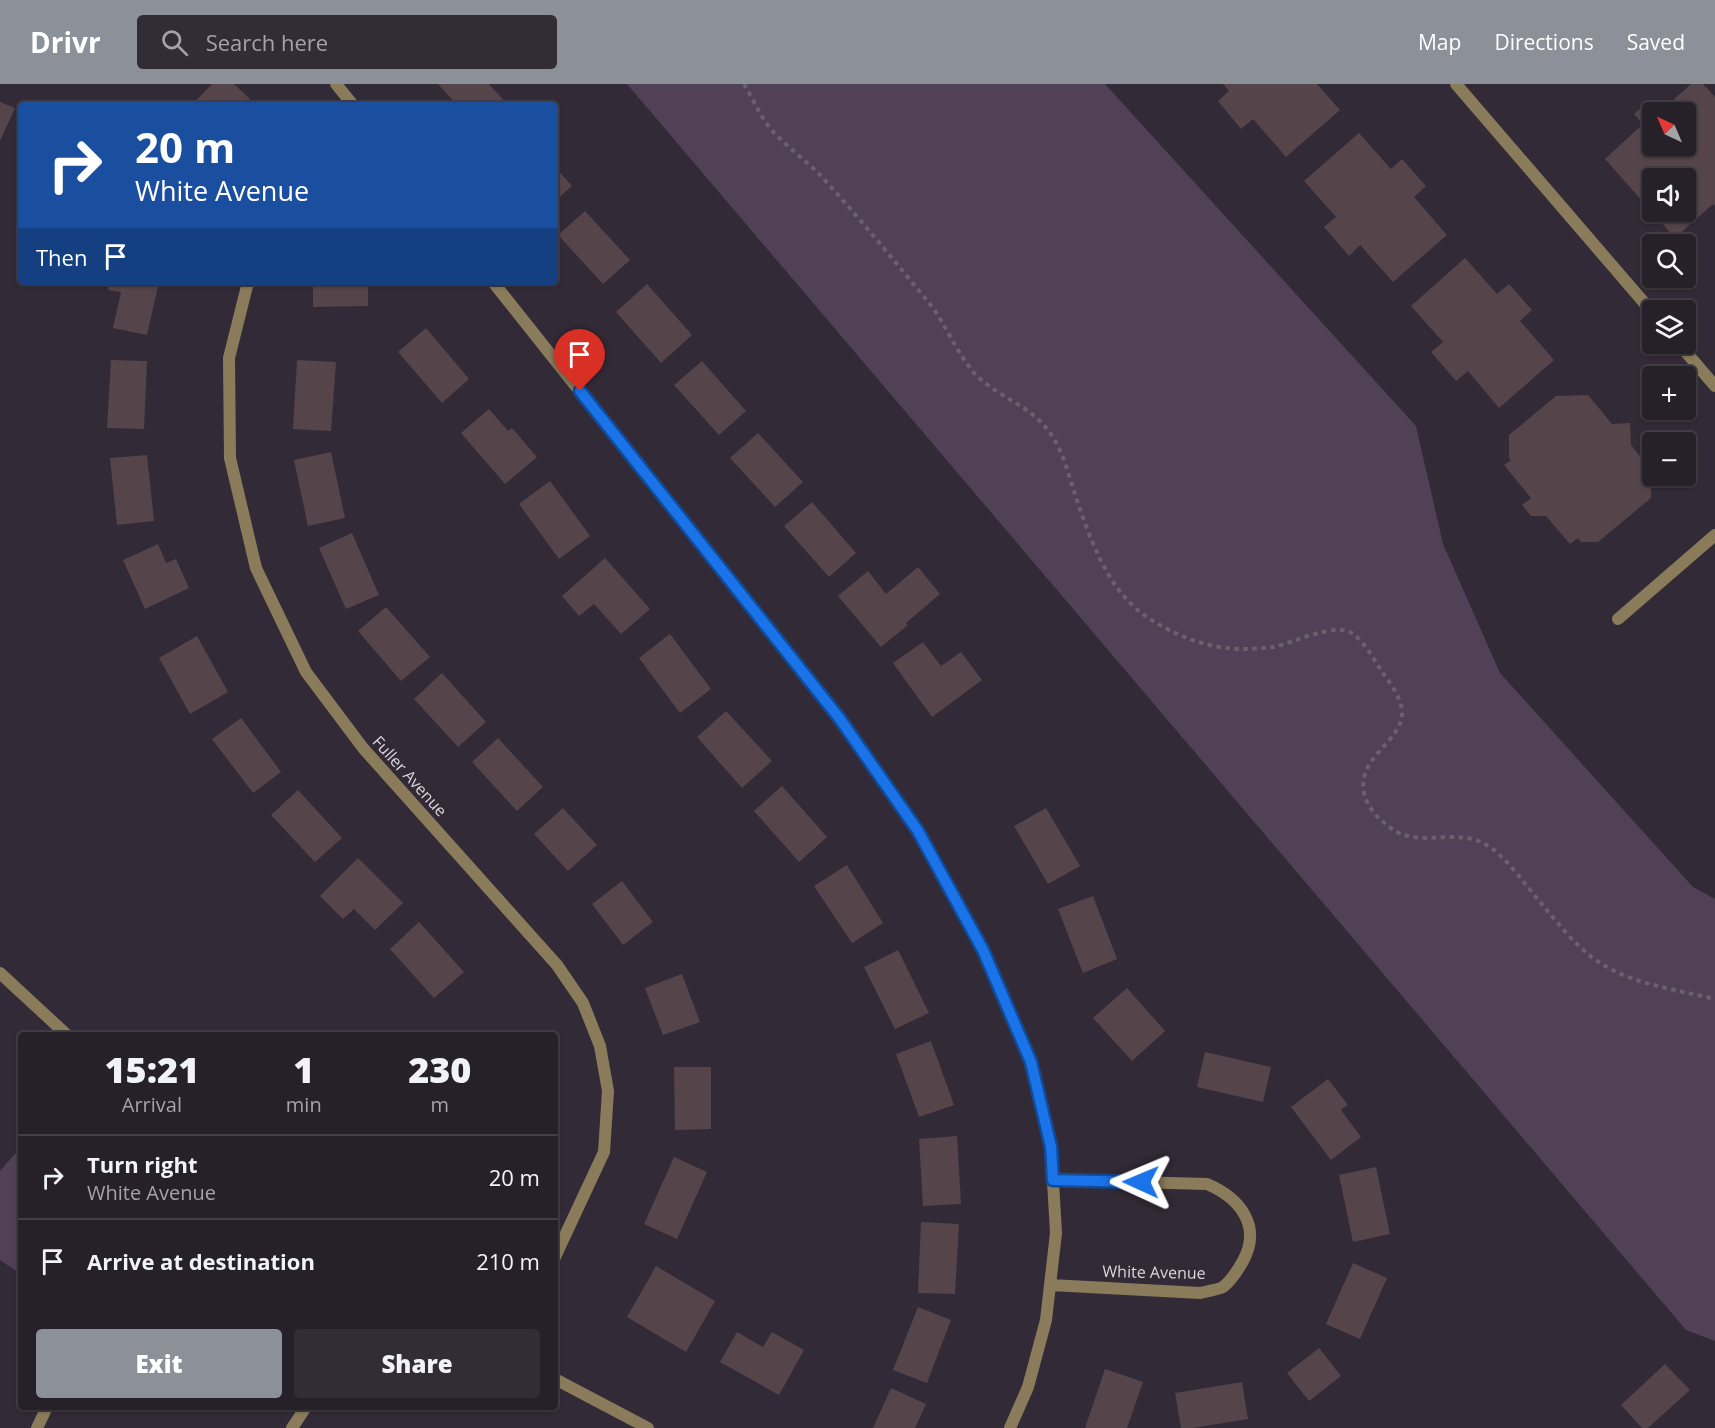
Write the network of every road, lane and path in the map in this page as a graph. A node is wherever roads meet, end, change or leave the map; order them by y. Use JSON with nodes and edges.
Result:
{"nodes":[{"id":1,"x":336,"y":84,"type":"edge"},
{"id":2,"x":744,"y":84,"type":"edge"},
{"id":3,"x":1456,"y":84,"type":"edge"},
{"id":4,"x":351,"y":102,"type":"edge"},
{"id":5,"x":247,"y":285,"type":"edge"},
{"id":6,"x":495,"y":285,"type":"edge"},
{"id":7,"x":1642,"y":300,"type":"edge"},
{"id":8,"x":1688,"y":354,"type":"edge"},
{"id":9,"x":1715,"y":386,"type":"edge"},
{"id":10,"x":1715,"y":535,"type":"edge"},
{"id":11,"x":1618,"y":619,"type":"dead end"},
{"id":12,"x":0,"y":973,"type":"edge"},
{"id":13,"x":1715,"y":999,"type":"edge"},
{"id":14,"x":64,"y":1032,"type":"edge"},
{"id":15,"x":1053,"y":1180,"type":"junction"},
{"id":16,"x":558,"y":1251,"type":"edge"},
{"id":17,"x":1051,"y":1285,"type":"junction"},
{"id":18,"x":558,"y":1381,"type":"edge"},
{"id":19,"x":45,"y":1410,"type":"edge"},
{"id":20,"x":304,"y":1410,"type":"edge"},
{"id":21,"x":36,"y":1428,"type":"edge"},
{"id":22,"x":292,"y":1428,"type":"edge"},
{"id":23,"x":648,"y":1428,"type":"edge"},
{"id":24,"x":1010,"y":1428,"type":"edge"}],
"edges":[{"from":1,"to":4,"type":"street"},
{"from":2,"to":13,"type":"path"},
{"from":3,"to":7,"type":"street"},
{"from":5,"to":16,"type":"street","name":"Fuller Avenue"},
{"from":6,"to":15,"type":"street"},
{"from":8,"to":9,"type":"street"},
{"from":10,"to":11,"type":"street"},
{"from":12,"to":14,"type":"street"},
{"from":15,"to":17,"type":"street"},
{"from":15,"to":17,"type":"street","name":"White Avenue"},
{"from":17,"to":24,"type":"street"},
{"from":18,"to":23,"type":"street"},
{"from":19,"to":21,"type":"street"},
{"from":20,"to":22,"type":"street"}]}
